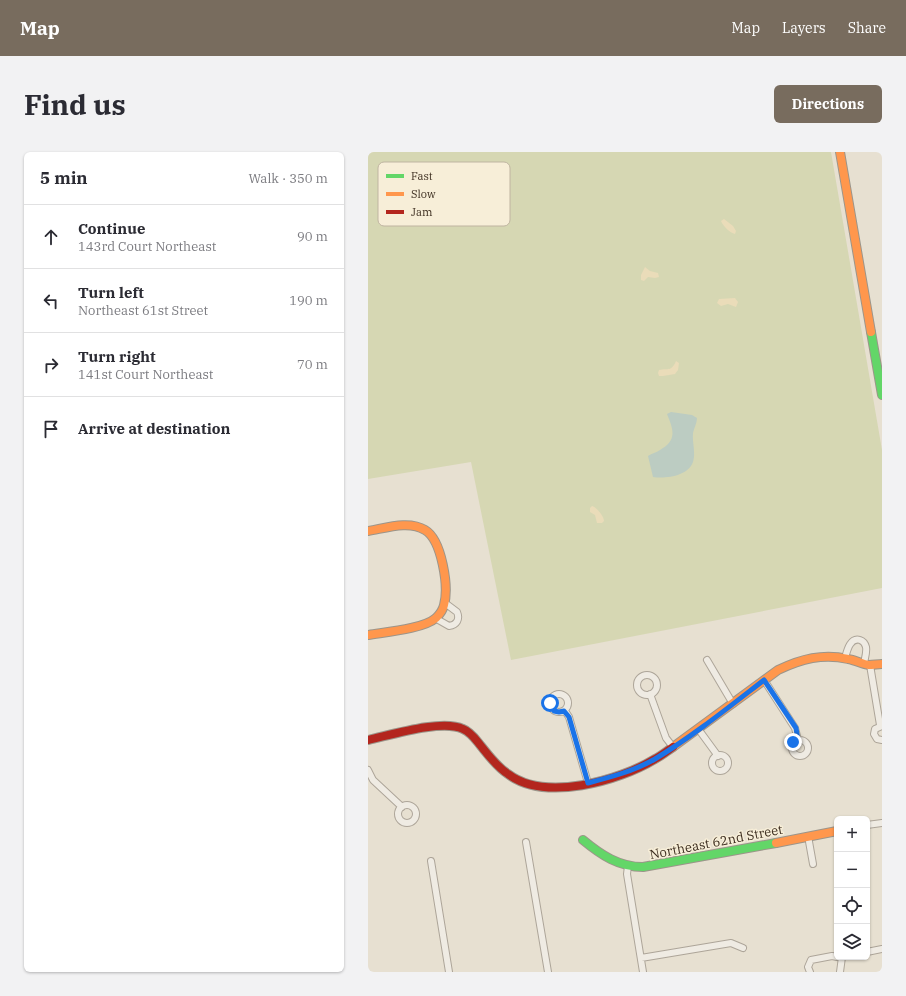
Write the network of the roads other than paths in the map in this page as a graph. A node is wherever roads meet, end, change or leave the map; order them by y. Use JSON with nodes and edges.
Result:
{"nodes":[{"id":1,"x":840,"y":152,"type":"edge"},
{"id":2,"x":882,"y":395,"type":"edge"},
{"id":3,"x":368,"y":531,"type":"edge"},
{"id":4,"x":445,"y":603,"type":"junction"},
{"id":5,"x":438,"y":616,"type":"junction"},
{"id":6,"x":368,"y":635,"type":"edge"},
{"id":7,"x":845,"y":658,"type":"junction"},
{"id":8,"x":706,"y":660,"type":"dead end"},
{"id":9,"x":867,"y":664,"type":"junction"},
{"id":10,"x":882,"y":664,"type":"edge"},
{"id":11,"x":764,"y":680,"type":"junction"},
{"id":12,"x":650,"y":694,"type":"dead end"},
{"id":13,"x":733,"y":704,"type":"junction"},
{"id":14,"x":564,"y":711,"type":"dead end"},
{"id":15,"x":881,"y":725,"type":"edge"},
{"id":16,"x":699,"y":730,"type":"junction"},
{"id":17,"x":368,"y":740,"type":"edge"},
{"id":18,"x":798,"y":740,"type":"dead end"},
{"id":19,"x":882,"y":740,"type":"edge"},
{"id":20,"x":673,"y":747,"type":"junction"},
{"id":21,"x":718,"y":756,"type":"dead end"},
{"id":22,"x":368,"y":770,"type":"edge"},
{"id":23,"x":588,"y":783,"type":"junction"},
{"id":24,"x":402,"y":807,"type":"dead end"},
{"id":25,"x":882,"y":823,"type":"edge"},
{"id":26,"x":870,"y":825,"type":"edge"},
{"id":27,"x":834,"y":832,"type":"edge"},
{"id":28,"x":808,"y":836,"type":"junction"},
{"id":29,"x":583,"y":840,"type":"dead end"},
{"id":30,"x":526,"y":842,"type":"dead end"},
{"id":31,"x":431,"y":861,"type":"dead end"},
{"id":32,"x":813,"y":864,"type":"dead end"},
{"id":33,"x":628,"y":866,"type":"junction"},
{"id":34,"x":743,"y":948,"type":"dead end"},
{"id":35,"x":882,"y":949,"type":"edge"},
{"id":36,"x":870,"y":951,"type":"edge"},
{"id":37,"x":834,"y":956,"type":"edge"},
{"id":38,"x":641,"y":958,"type":"junction"},
{"id":39,"x":840,"y":960,"type":"edge"},
{"id":40,"x":449,"y":972,"type":"edge"},
{"id":41,"x":548,"y":972,"type":"edge"},
{"id":42,"x":643,"y":972,"type":"edge"},
{"id":43,"x":810,"y":972,"type":"edge"},
{"id":44,"x":840,"y":972,"type":"edge"}],
"edges":[{"from":1,"to":2,"type":"street"},
{"from":3,"to":4,"type":"street"},
{"from":4,"to":5,"type":"street"},
{"from":4,"to":5,"type":"street"},
{"from":5,"to":6,"type":"street"},
{"from":7,"to":9,"type":"street"},
{"from":7,"to":9,"type":"street"},
{"from":7,"to":11,"type":"street"},
{"from":8,"to":13,"type":"street"},
{"from":9,"to":10,"type":"street"},
{"from":9,"to":15,"type":"street"},
{"from":11,"to":13,"type":"street"},
{"from":11,"to":18,"type":"street"},
{"from":12,"to":20,"type":"street"},
{"from":13,"to":16,"type":"street"},
{"from":14,"to":23,"type":"street"},
{"from":15,"to":19,"type":"street"},
{"from":16,"to":20,"type":"street"},
{"from":16,"to":21,"type":"street"},
{"from":17,"to":23,"type":"street"},
{"from":20,"to":23,"type":"street"},
{"from":22,"to":24,"type":"street"},
{"from":25,"to":26,"type":"street"},
{"from":27,"to":28,"type":"street","name":"Northeast 62nd Street"},
{"from":28,"to":32,"type":"street"},
{"from":28,"to":33,"type":"street","name":"Northeast 62nd Street"},
{"from":29,"to":33,"type":"street","name":"Northeast 62nd Street"},
{"from":30,"to":41,"type":"street"},
{"from":31,"to":40,"type":"street"},
{"from":33,"to":38,"type":"street"},
{"from":34,"to":38,"type":"street"},
{"from":35,"to":36,"type":"street"},
{"from":37,"to":43,"type":"street"},
{"from":38,"to":42,"type":"street"},
{"from":39,"to":44,"type":"street"}]}
